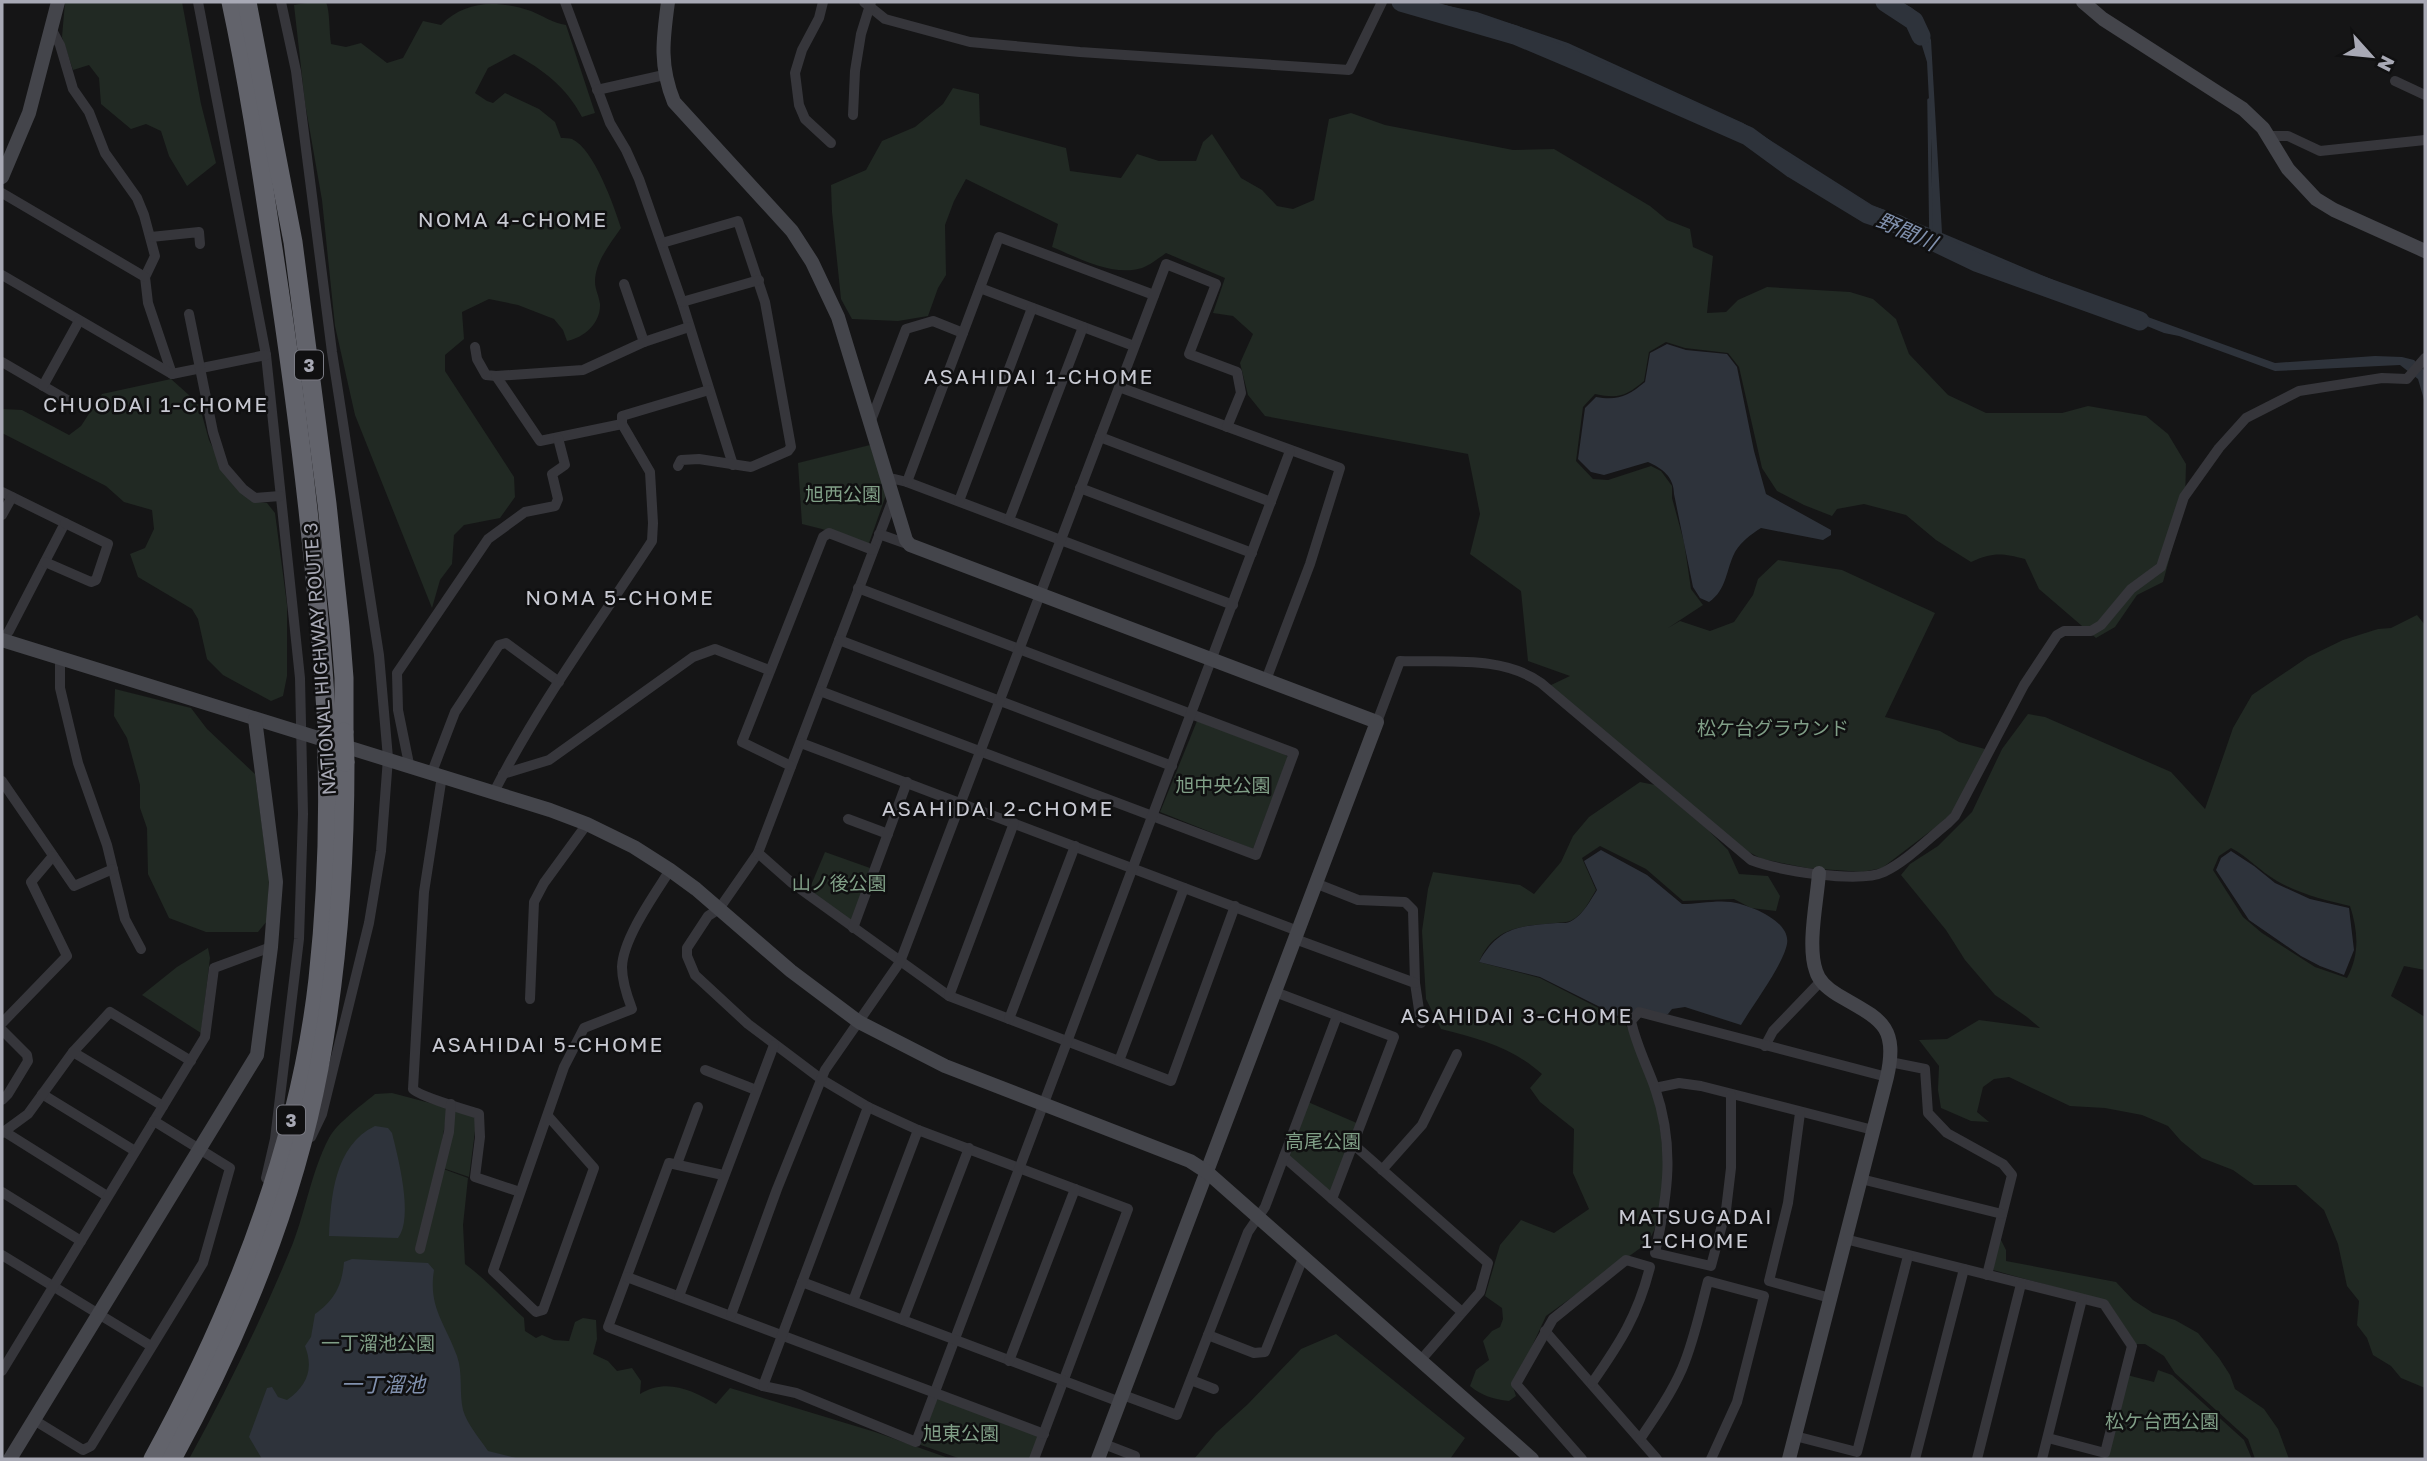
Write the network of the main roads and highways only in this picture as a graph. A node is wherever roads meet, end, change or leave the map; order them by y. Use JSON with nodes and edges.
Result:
{"nodes":[{"id":1,"x":231,"y":2,"type":"edge"},
{"id":2,"x":247,"y":2,"type":"edge"},
{"id":3,"x":335,"y":729,"type":"junction"},
{"id":4,"x":336,"y":759,"type":"junction"},
{"id":5,"x":153,"y":1459,"type":"edge"},
{"id":6,"x":172,"y":1459,"type":"edge"}],
"edges":[{"from":1,"to":3,"type":"highway","name":"NATIONAL HIGHWAY ROUTE 3","number":"3"},
{"from":2,"to":3,"type":"highway","name":"NATIONAL HIGHWAY ROUTE 3","number":"3"},
{"from":3,"to":4,"type":"highway","name":"NATIONAL HIGHWAY ROUTE 3","number":"3","bridge":true},
{"from":4,"to":5,"type":"highway","name":"NATIONAL HIGHWAY ROUTE 3","number":"3"},
{"from":4,"to":6,"type":"highway","name":"NATIONAL HIGHWAY ROUTE 3","number":"3"}]}
